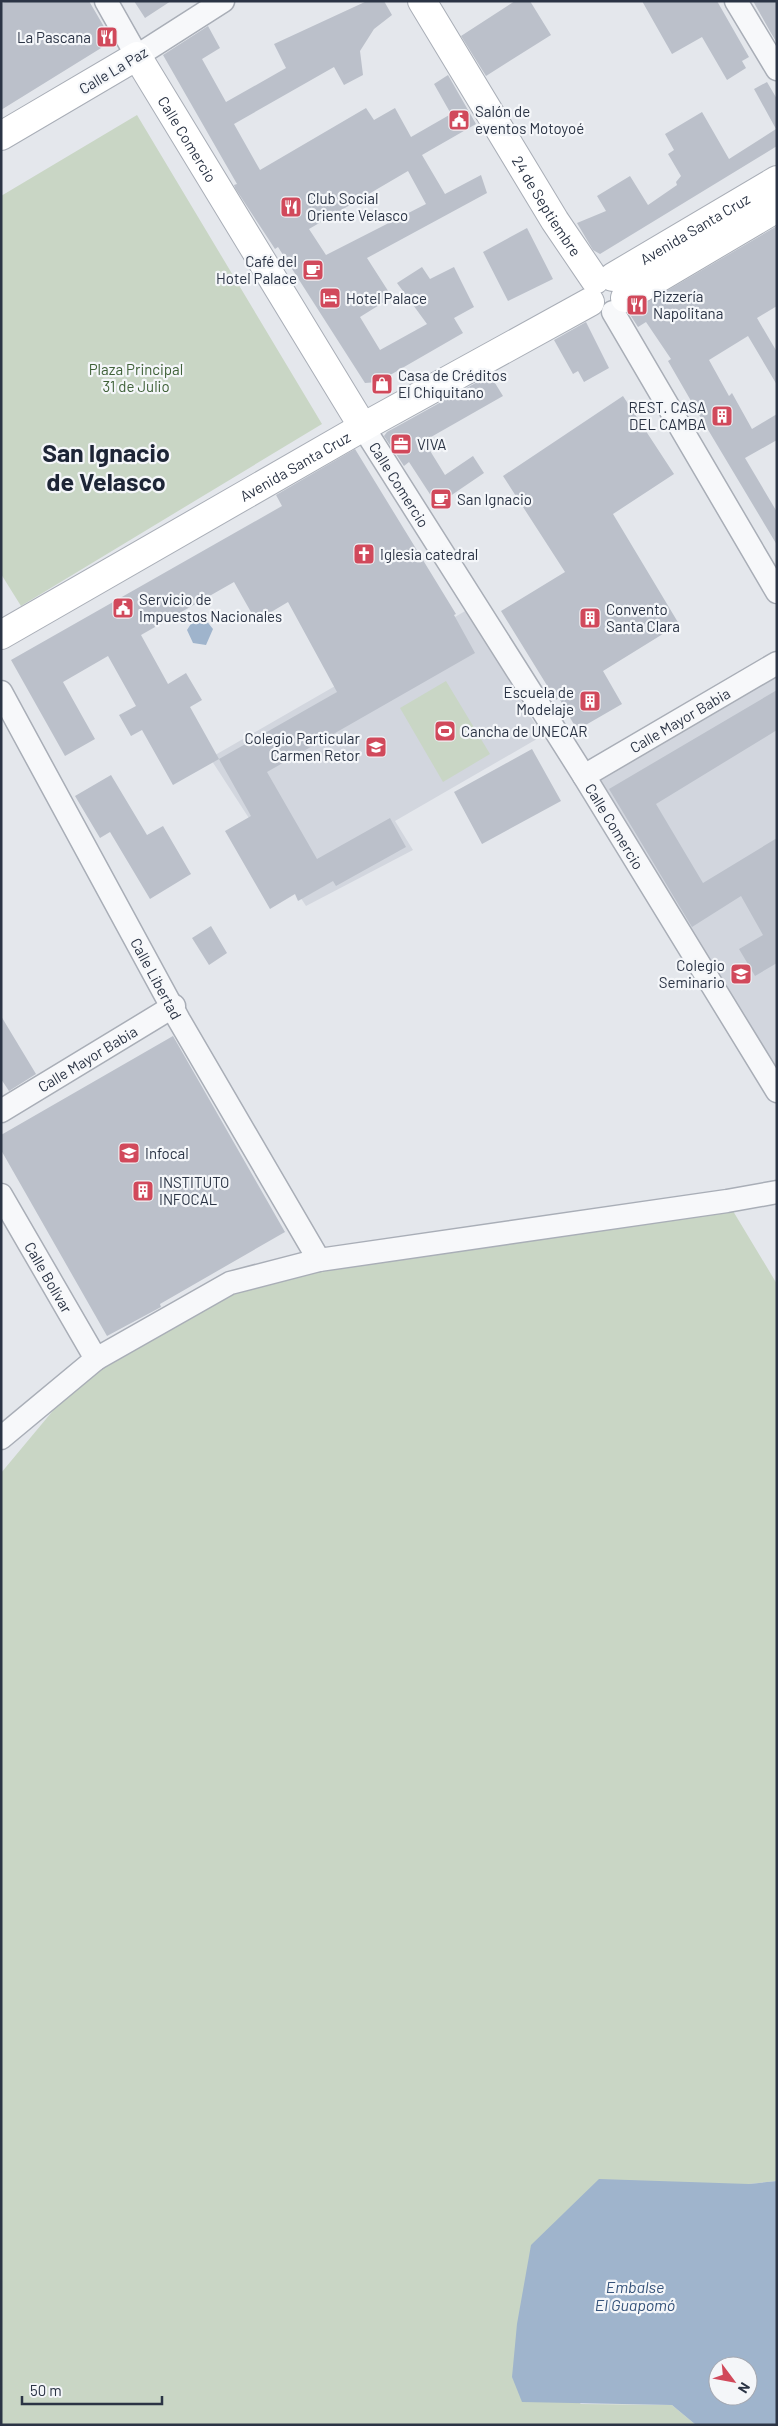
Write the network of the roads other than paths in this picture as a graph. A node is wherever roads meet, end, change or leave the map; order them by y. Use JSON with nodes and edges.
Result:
{"nodes":[{"id":1,"x":106,"y":1,"type":"edge"},
{"id":2,"x":223,"y":1,"type":"edge"},
{"id":3,"x":422,"y":1,"type":"edge"},
{"id":4,"x":736,"y":1,"type":"edge"},
{"id":5,"x":137,"y":56,"type":"junction"},
{"id":6,"x":777,"y":69,"type":"edge"},
{"id":7,"x":1,"y":136,"type":"edge"},
{"id":8,"x":777,"y":180,"type":"edge"},
{"id":9,"x":777,"y":208,"type":"edge"},
{"id":10,"x":607,"y":294,"type":"junction"},
{"id":11,"x":363,"y":427,"type":"junction"},
{"id":12,"x":777,"y":592,"type":"edge"},
{"id":13,"x":1,"y":635,"type":"edge"},
{"id":14,"x":777,"y":662,"type":"edge"},
{"id":15,"x":1,"y":692,"type":"edge"},
{"id":16,"x":584,"y":776,"type":"junction"},
{"id":17,"x":174,"y":1006,"type":"junction"},
{"id":18,"x":777,"y":1091,"type":"edge"},
{"id":19,"x":1,"y":1111,"type":"edge"},
{"id":20,"x":777,"y":1192,"type":"edge"},
{"id":21,"x":1,"y":1196,"type":"edge"},
{"id":22,"x":319,"y":1260,"type":"junction"},
{"id":23,"x":96,"y":1359,"type":"junction"},
{"id":24,"x":1,"y":1438,"type":"edge"}],
"edges":[{"from":1,"to":5,"type":"street","name":"Calle Comercio"},
{"from":2,"to":5,"type":"street","name":"Calle La Paz"},
{"from":3,"to":10,"type":"main road","name":"24 de Septiembre"},
{"from":4,"to":6,"type":"street"},
{"from":5,"to":7,"type":"main road","name":"Calle La Paz"},
{"from":5,"to":11,"type":"main road","name":"Calle Comercio"},
{"from":8,"to":10,"type":"main road","name":"Avenida Santa Cruz"},
{"from":9,"to":10,"type":"main road","name":"Avenida Santa Cruz"},
{"from":10,"to":11,"type":"main road","name":"Avenida Santa Cruz"},
{"from":10,"to":12,"type":"street","name":"24 de Septiembre"},
{"from":11,"to":13,"type":"main road","name":"Avenida Santa Cruz"},
{"from":11,"to":16,"type":"street","name":"Calle Comercio"},
{"from":14,"to":16,"type":"street","name":"Calle Mayor Babia"},
{"from":15,"to":17,"type":"street","name":"Calle Libertad"},
{"from":16,"to":18,"type":"street","name":"Calle Comercio"},
{"from":17,"to":19,"type":"street","name":"Calle Mayor Babia"},
{"from":17,"to":22,"type":"street","name":"Calle Libertad"},
{"from":20,"to":22,"type":"street"},
{"from":21,"to":23,"type":"street","name":"Calle Bolívar"},
{"from":22,"to":23,"type":"street"},
{"from":23,"to":24,"type":"street"}]}
